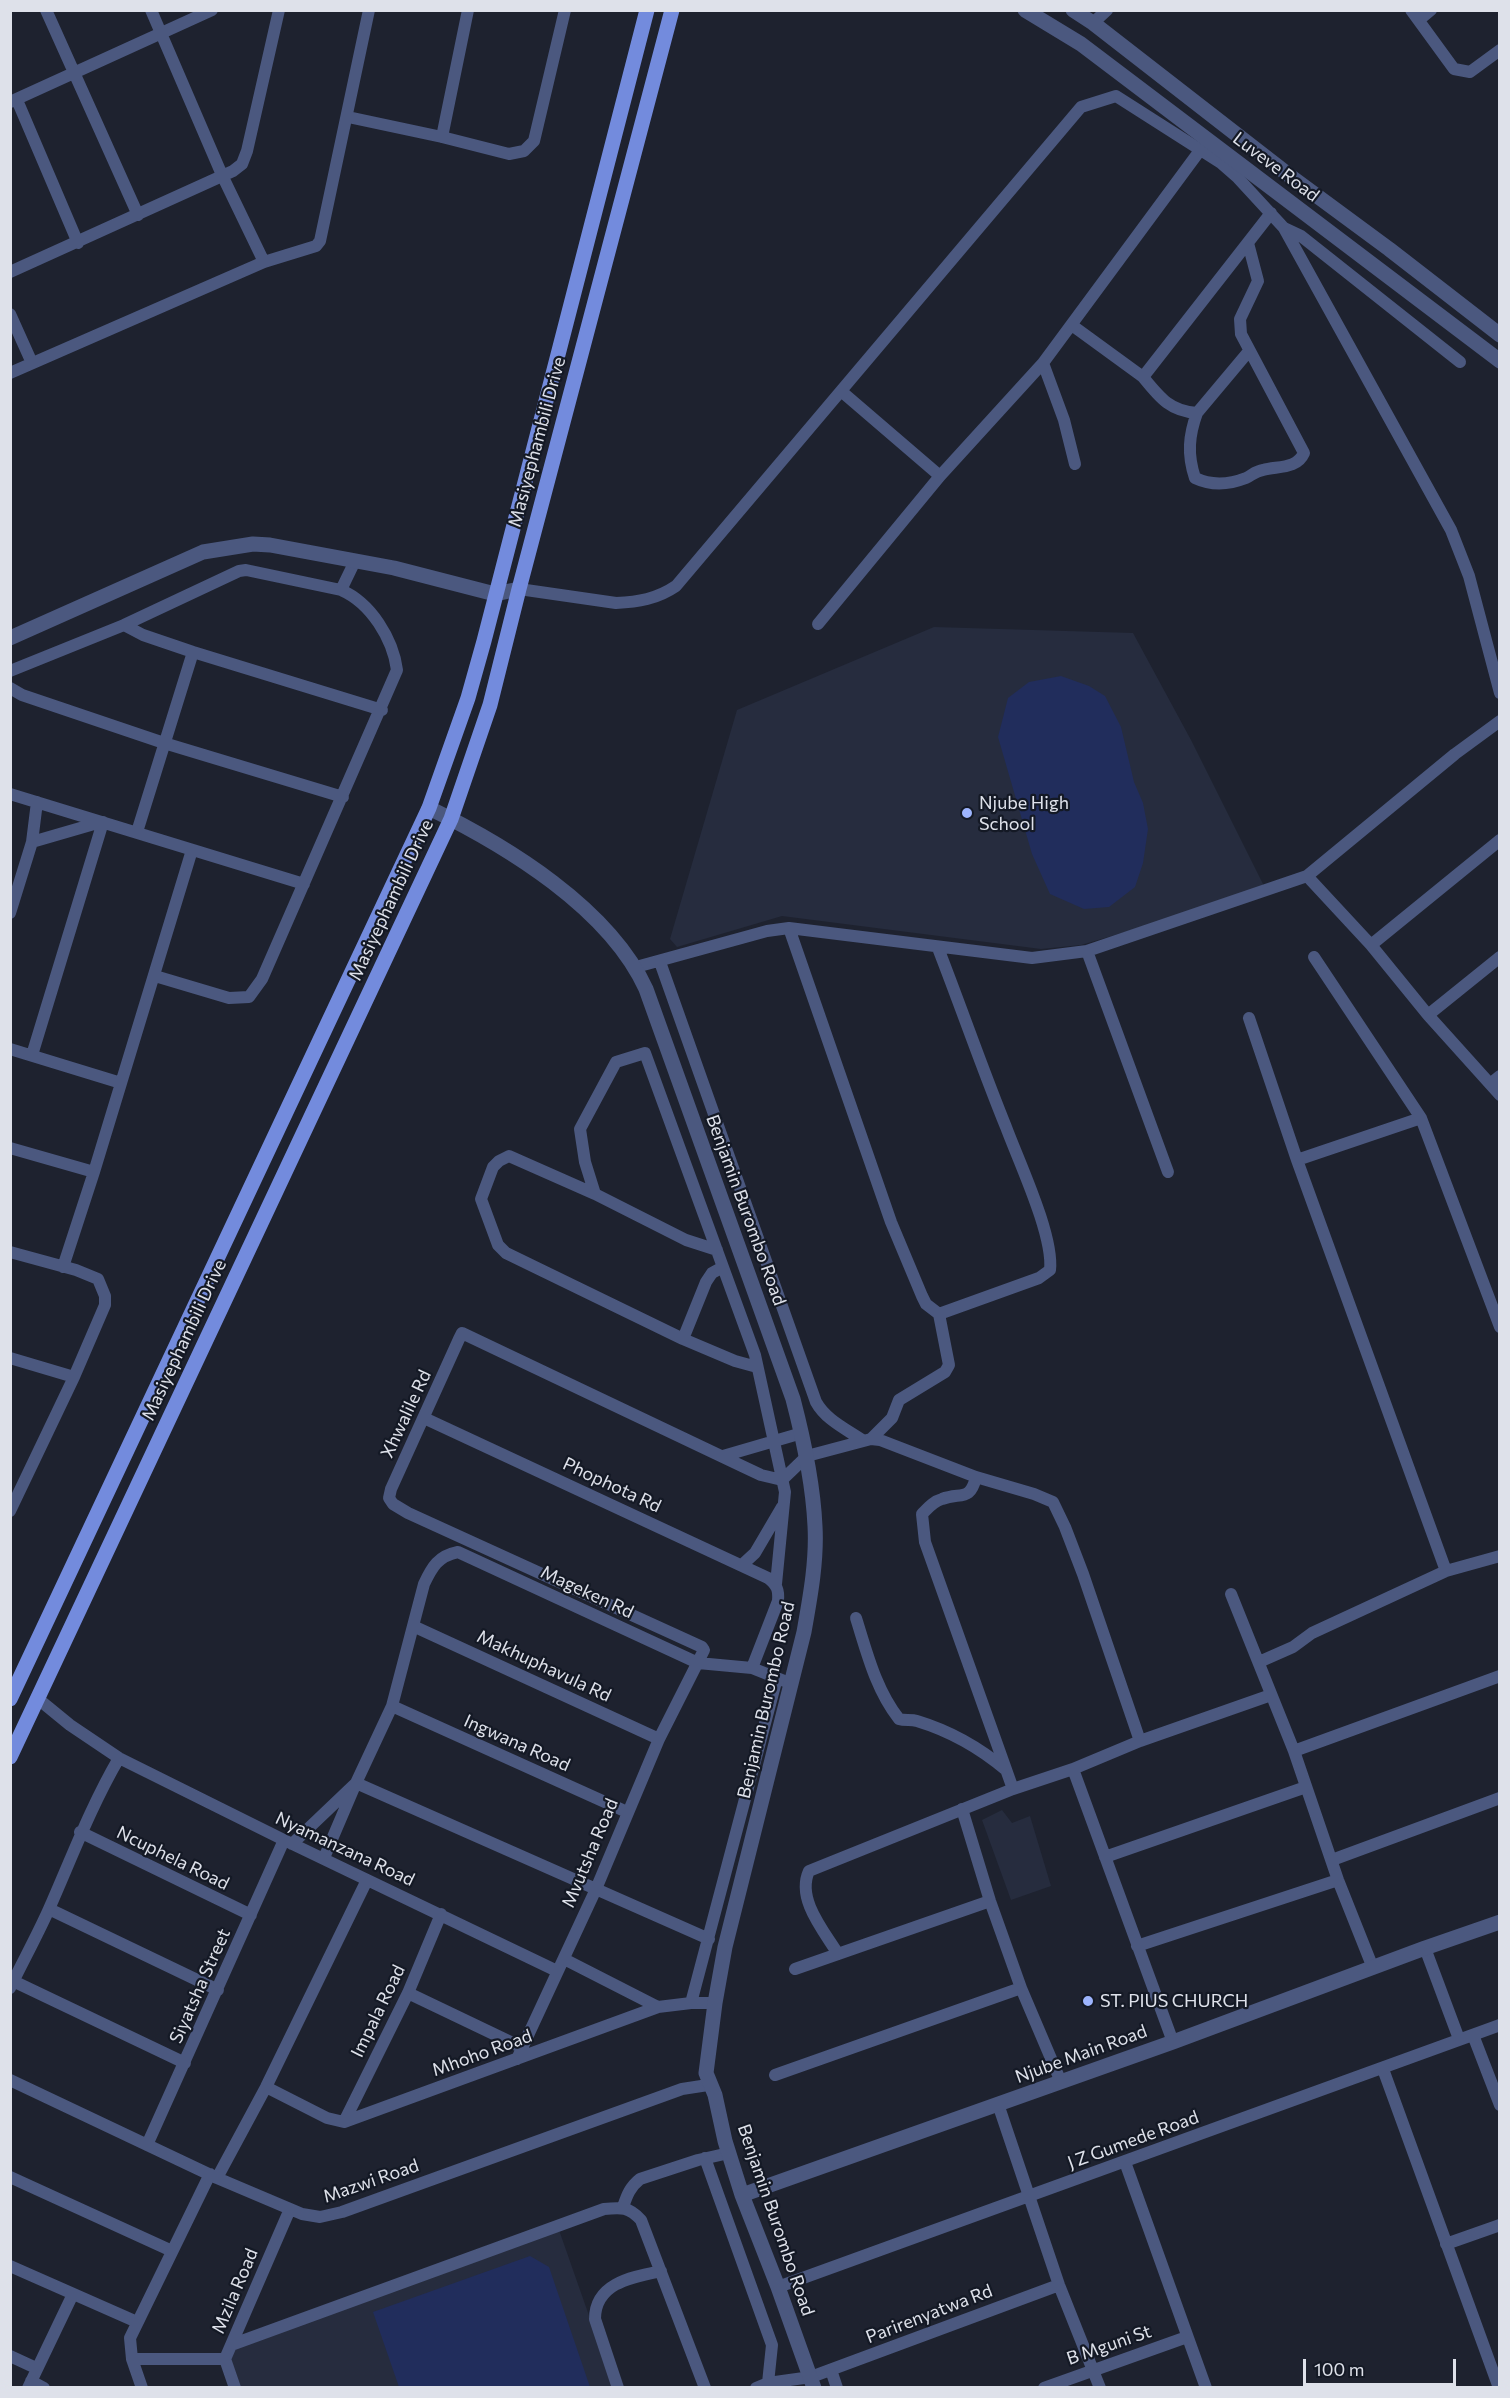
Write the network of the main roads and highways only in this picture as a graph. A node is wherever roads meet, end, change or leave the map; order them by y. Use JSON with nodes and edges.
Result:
{"nodes":[{"id":1,"x":646,"y":10,"type":"edge"},
{"id":2,"x":672,"y":10,"type":"edge"},
{"id":3,"x":10,"y":1699,"type":"edge"},
{"id":4,"x":10,"y":1757,"type":"edge"}],
"edges":[{"from":1,"to":3,"type":"main road","name":"Masiyephambili Drive"},
{"from":2,"to":4,"type":"main road","name":"Masiyephambili Drive"}]}
